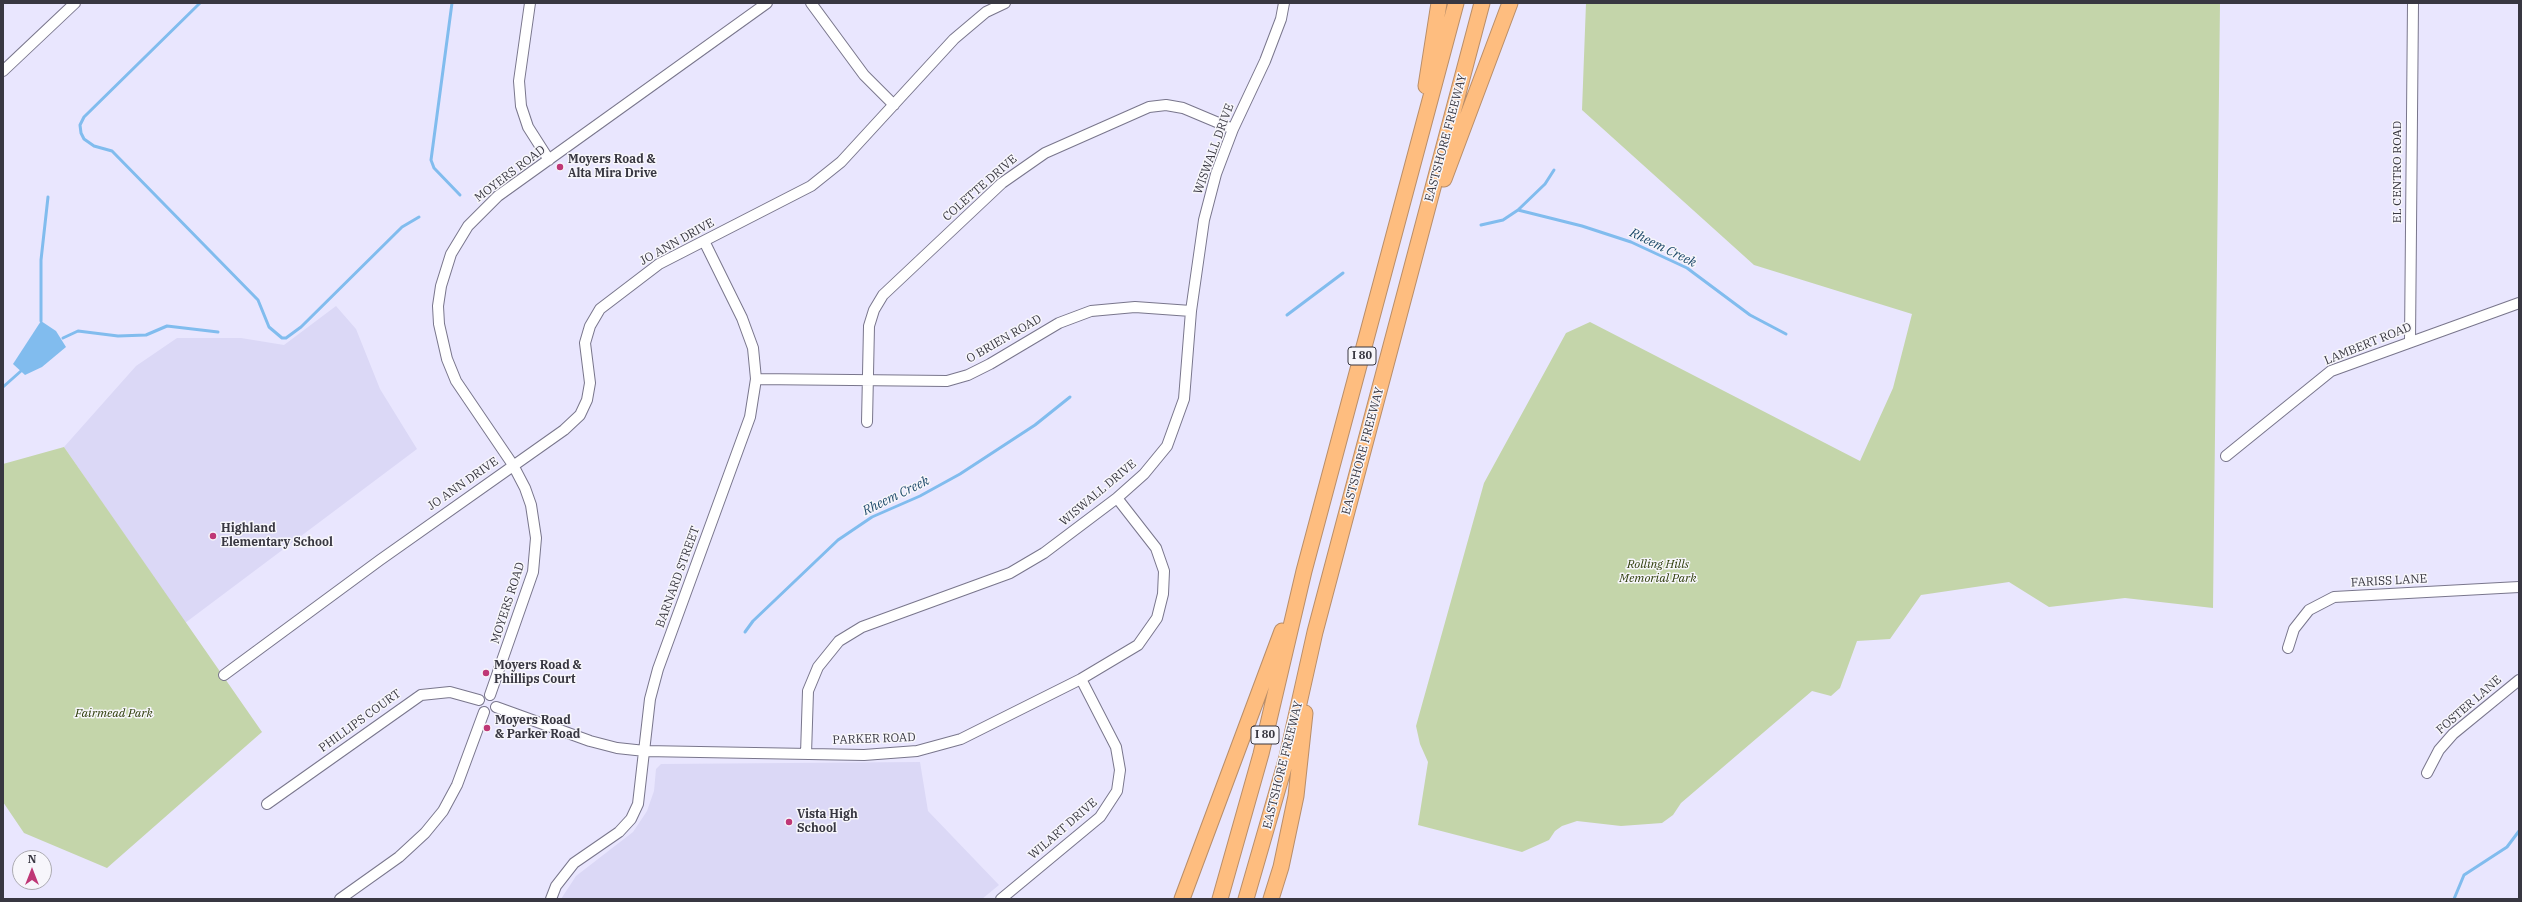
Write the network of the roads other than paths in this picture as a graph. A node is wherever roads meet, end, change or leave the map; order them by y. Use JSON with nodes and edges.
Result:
{"nodes":[{"id":1,"x":75,"y":3,"type":"edge"},
{"id":2,"x":530,"y":3,"type":"edge"},
{"id":3,"x":767,"y":3,"type":"edge"},
{"id":4,"x":811,"y":3,"type":"edge"},
{"id":5,"x":1005,"y":3,"type":"edge"},
{"id":6,"x":1284,"y":3,"type":"edge"},
{"id":7,"x":1439,"y":3,"type":"edge"},
{"id":8,"x":1456,"y":3,"type":"edge"},
{"id":9,"x":1482,"y":3,"type":"edge"},
{"id":10,"x":1510,"y":3,"type":"edge"},
{"id":11,"x":2413,"y":3,"type":"edge"},
{"id":12,"x":3,"y":71,"type":"edge"},
{"id":13,"x":894,"y":105,"type":"junction"},
{"id":14,"x":1233,"y":129,"type":"junction"},
{"id":15,"x":1419,"y":141,"type":"junction"},
{"id":16,"x":549,"y":160,"type":"junction"},
{"id":17,"x":1420,"y":237,"type":"junction"},
{"id":18,"x":704,"y":241,"type":"junction"},
{"id":19,"x":2519,"y":303,"type":"edge"},
{"id":20,"x":1191,"y":311,"type":"junction"},
{"id":21,"x":2410,"y":341,"type":"junction"},
{"id":22,"x":756,"y":380,"type":"junction"},
{"id":23,"x":867,"y":382,"type":"junction"},
{"id":24,"x":867,"y":422,"type":"dead end"},
{"id":25,"x":2226,"y":456,"type":"dead end"},
{"id":26,"x":513,"y":465,"type":"junction"},
{"id":27,"x":1117,"y":498,"type":"junction"},
{"id":28,"x":1304,"y":570,"type":"junction"},
{"id":29,"x":2519,"y":587,"type":"edge"},
{"id":30,"x":1315,"y":632,"type":"junction"},
{"id":31,"x":2288,"y":648,"type":"dead end"},
{"id":32,"x":224,"y":676,"type":"dead end"},
{"id":33,"x":1081,"y":679,"type":"junction"},
{"id":34,"x":2519,"y":680,"type":"edge"},
{"id":35,"x":490,"y":695,"type":"junction"},
{"id":36,"x":478,"y":700,"type":"junction"},
{"id":37,"x":496,"y":706,"type":"junction"},
{"id":38,"x":484,"y":712,"type":"junction"},
{"id":39,"x":645,"y":751,"type":"junction"},
{"id":40,"x":806,"y":754,"type":"junction"},
{"id":41,"x":2427,"y":773,"type":"dead end"},
{"id":42,"x":267,"y":804,"type":"dead end"},
{"id":43,"x":340,"y":899,"type":"edge"},
{"id":44,"x":551,"y":899,"type":"edge"},
{"id":45,"x":1001,"y":899,"type":"edge"},
{"id":46,"x":1182,"y":899,"type":"edge"},
{"id":47,"x":1220,"y":899,"type":"edge"},
{"id":48,"x":1246,"y":899,"type":"edge"},
{"id":49,"x":1271,"y":899,"type":"edge"}],
"edges":[{"from":1,"to":12,"type":"street"},
{"from":2,"to":16,"type":"street"},
{"from":3,"to":16,"type":"street","name":"MOYERS ROAD"},
{"from":4,"to":13,"type":"street"},
{"from":5,"to":13,"type":"street","name":"JO ANN DRIVE"},
{"from":6,"to":14,"type":"street","name":"WISWALL DRIVE"},
{"from":7,"to":15,"type":"highway"},
{"from":8,"to":15,"type":"highway","name":"EASTSHORE FREEWAY","number":"I 80"},
{"from":9,"to":17,"type":"highway","name":"EASTSHORE FREEWAY","number":"I 80"},
{"from":10,"to":17,"type":"highway"},
{"from":11,"to":21,"type":"street","name":"EL CENTRO ROAD"},
{"from":13,"to":18,"type":"street","name":"JO ANN DRIVE"},
{"from":14,"to":20,"type":"street","name":"WISWALL DRIVE"},
{"from":14,"to":23,"type":"street","name":"COLETTE DRIVE"},
{"from":15,"to":28,"type":"highway","name":"EASTSHORE FREEWAY","number":"I 80"},
{"from":16,"to":26,"type":"street","name":"MOYERS ROAD"},
{"from":17,"to":30,"type":"highway","name":"EASTSHORE FREEWAY","number":"I 80"},
{"from":18,"to":22,"type":"street","name":"BARNARD STREET"},
{"from":18,"to":26,"type":"street","name":"JO ANN DRIVE"},
{"from":19,"to":21,"type":"street","name":"LAMBERT ROAD"},
{"from":20,"to":23,"type":"street","name":"O BRIEN ROAD"},
{"from":20,"to":27,"type":"street","name":"WISWALL DRIVE"},
{"from":21,"to":25,"type":"street","name":"LAMBERT ROAD"},
{"from":22,"to":23,"type":"street","name":"O BRIEN ROAD"},
{"from":22,"to":39,"type":"street","name":"BARNARD STREET"},
{"from":23,"to":24,"type":"street","name":"COLETTE DRIVE"},
{"from":26,"to":32,"type":"street","name":"JO ANN DRIVE"},
{"from":26,"to":35,"type":"street","name":"MOYERS ROAD"},
{"from":27,"to":33,"type":"street","name":"PARKER ROAD"},
{"from":27,"to":40,"type":"street","name":"WISWALL DRIVE"},
{"from":28,"to":46,"type":"highway"},
{"from":28,"to":47,"type":"highway","name":"EASTSHORE FREEWAY","number":"I 80"},
{"from":29,"to":31,"type":"street","name":"FARISS LANE"},
{"from":30,"to":48,"type":"highway","name":"EASTSHORE FREEWAY","number":"I 80"},
{"from":30,"to":49,"type":"highway"},
{"from":33,"to":40,"type":"street","name":"PARKER ROAD"},
{"from":33,"to":45,"type":"street","name":"WILART DRIVE"},
{"from":34,"to":41,"type":"street","name":"FOSTER LANE"},
{"from":35,"to":36,"type":"street"},
{"from":35,"to":37,"type":"street"},
{"from":36,"to":38,"type":"street"},
{"from":36,"to":42,"type":"street","name":"PHILLIPS COURT"},
{"from":37,"to":38,"type":"street"},
{"from":37,"to":39,"type":"street","name":"PARKER ROAD"},
{"from":38,"to":43,"type":"street"},
{"from":39,"to":40,"type":"street","name":"PARKER ROAD"},
{"from":39,"to":44,"type":"street","name":"BARNARD STREET"}]}
